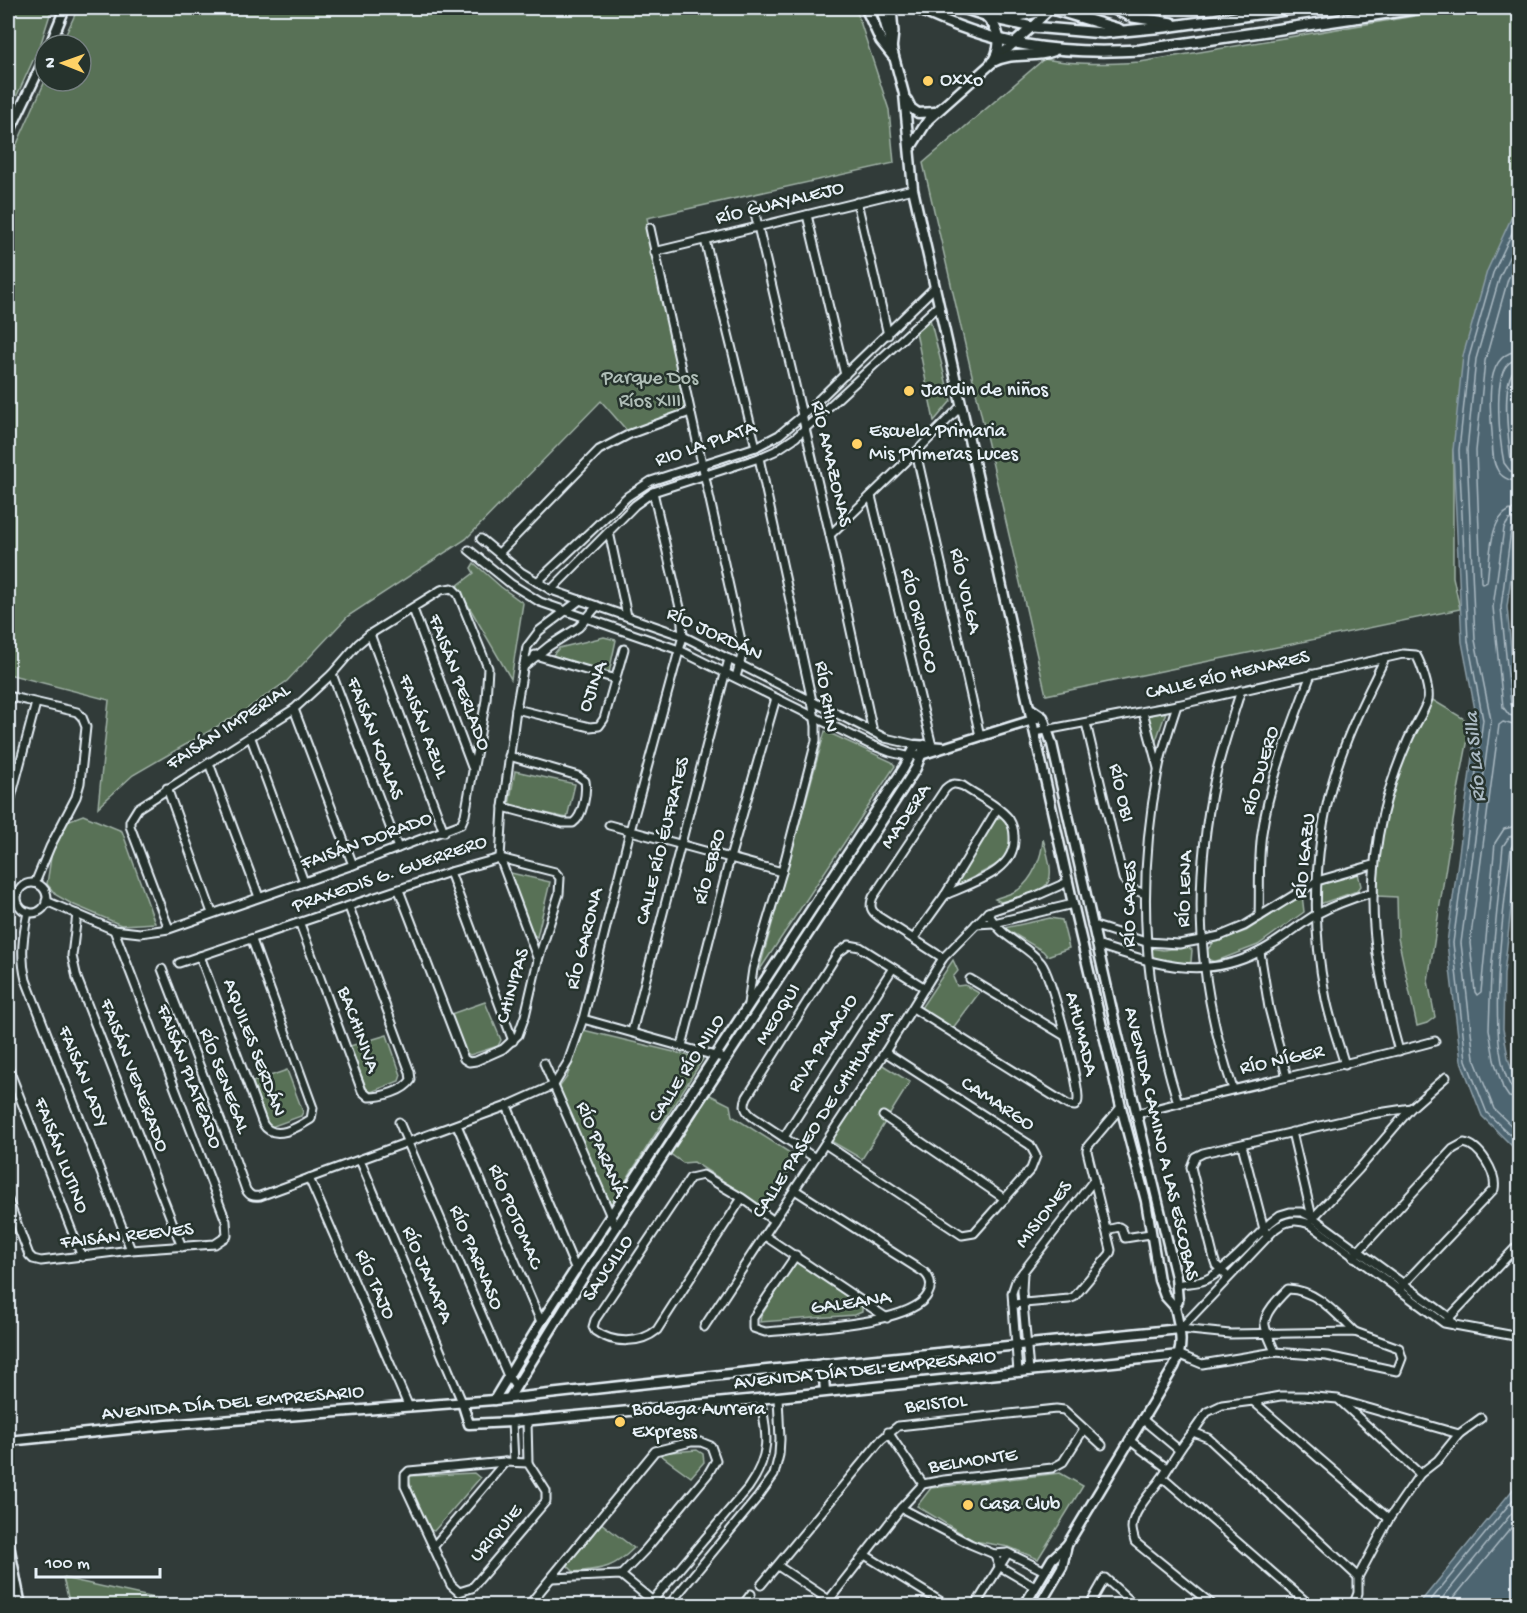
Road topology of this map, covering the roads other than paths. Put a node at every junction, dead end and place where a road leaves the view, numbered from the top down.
1 (65, 8) edge
2 (866, 8) edge
3 (881, 8) edge
4 (891, 8) edge
5 (916, 8) edge
6 (963, 8) edge
7 (1050, 8) edge
8 (1112, 8) edge
9 (1300, 8) edge
10 (1421, 8) edge
11 (1368, 12) edge
12 (986, 16) junction
13 (1000, 20) junction
14 (1183, 24) junction
15 (1032, 27) junction
16 (1126, 32) junction
17 (55, 33) edge
18 (999, 40) junction
19 (1014, 44) junction
20 (1058, 49) junction
21 (892, 53) junction
22 (993, 61) junction
23 (33, 82) edge
24 (904, 93) junction
25 (935, 112) junction
26 (8, 135) edge
27 (909, 151) junction
28 (913, 189) junction
29 (857, 202) junction
30 (753, 205) dead end
31 (807, 215) junction
32 (759, 227) junction
33 (650, 228) dead end
34 (705, 240) junction
35 (654, 252) junction
36 (935, 287) junction
37 (939, 305) junction
38 (888, 335) junction
39 (845, 375) junction
40 (961, 405) junction
41 (690, 412) junction
42 (802, 416) junction
43 (805, 429) junction
44 (756, 447) junction
45 (916, 452) junction
46 (759, 458) junction
47 (702, 465) junction
48 (705, 475) junction
49 (653, 492) junction
50 (871, 496) junction
51 (609, 532) junction
52 (830, 535) junction
53 (481, 539) dead end
54 (469, 550) dead end
55 (499, 553) junction
56 (537, 582) junction
57 (449, 588) joint
58 (551, 590) junction
59 (580, 600) junction
60 (597, 606) junction
61 (413, 609) junction
62 (565, 612) junction
63 (627, 616) junction
64 (587, 619) junction
65 (370, 634) junction
66 (683, 636) junction
67 (624, 649) dead end
68 (679, 650) junction
69 (526, 654) junction
70 (537, 656) junction
71 (729, 658) junction
72 (1385, 658) junction
73 (740, 663) junction
74 (523, 667) junction
75 (725, 672) junction
76 (332, 674) junction
77 (1311, 674) junction
78 (736, 677) junction
79 (616, 679) junction
80 (1241, 690) junction
81 (8, 696) edge
82 (776, 698) junction
83 (812, 701) junction
84 (36, 703) junction
85 (1177, 705) junction
86 (1030, 708) junction
87 (294, 709) junction
88 (516, 709) junction
89 (1143, 712) junction
90 (1043, 717) junction
91 (815, 718) junction
92 (1032, 720) junction
93 (1086, 723) junction
94 (1048, 729) junction
95 (873, 732) junction
96 (1035, 732) junction
97 (980, 736) junction
98 (251, 738) junction
99 (927, 747) junction
100 (509, 756) junction
101 (922, 756) junction
102 (911, 757) junction
103 (209, 763) junction
104 (473, 769) junction
105 (1158, 769) junction
106 (167, 788) junction
107 (503, 807) junction
108 (8, 809) edge
109 (997, 809) junction
110 (609, 825) dead end
111 (630, 831) junction
112 (444, 832) junction
113 (680, 845) junction
114 (398, 848) junction
115 (500, 858) junction
116 (730, 858) junction
117 (353, 865) junction
118 (1373, 865) junction
119 (782, 872) junction
120 (450, 873) junction
121 (1317, 881) junction
122 (304, 882) junction
123 (1068, 882) junction
124 (35, 883) junction
125 (399, 890) junction
126 (1373, 892) junction
127 (8, 893) edge
128 (17, 894) junction
129 (1145, 894) junction
130 (945, 895) junction
131 (260, 897) junction
132 (46, 901) junction
133 (1073, 904) junction
134 (349, 907) junction
135 (28, 912) junction
136 (988, 912) junction
137 (212, 913) junction
138 (77, 914) junction
139 (1317, 914) junction
140 (1259, 917) junction
141 (993, 923) junction
142 (300, 924) junction
143 (976, 924) junction
144 (1092, 925) junction
145 (169, 929) junction
146 (114, 930) junction
147 (914, 938) junction
148 (252, 940) junction
149 (1201, 940) junction
150 (1146, 942) junction
151 (1097, 945) junction
152 (1260, 952) junction
153 (200, 956) junction
154 (943, 958) junction
155 (538, 960) junction
156 (1147, 962) junction
157 (179, 963) dead end
158 (1203, 967) junction
159 (893, 968) junction
160 (162, 969) dead end
161 (970, 980) dead end
162 (925, 988) junction
163 (748, 1008) junction
164 (913, 1008) junction
165 (583, 1019) junction
166 (1116, 1028) junction
167 (632, 1032) junction
168 (1103, 1032) junction
169 (1065, 1036) junction
170 (513, 1041) junction
171 (1435, 1041) dead end
172 (682, 1046) junction
173 (1399, 1051) junction
174 (885, 1052) junction
175 (716, 1056) junction
176 (726, 1059) junction
177 (544, 1063) dead end
178 (1345, 1065) junction
179 (8, 1067) edge
180 (1287, 1077) junction
181 (1446, 1077) dead end
182 (554, 1085) junction
183 (1233, 1089) junction
184 (1178, 1103) junction
185 (507, 1106) junction
186 (1121, 1107) junction
187 (1411, 1108) junction
188 (1136, 1114) junction
189 (883, 1116) dead end
190 (399, 1122) dead end
191 (457, 1125) junction
192 (1292, 1132) junction
193 (784, 1137) junction
194 (408, 1143) junction
195 (825, 1144) junction
196 (1242, 1145) junction
197 (814, 1158) junction
198 (360, 1160) junction
199 (309, 1178) junction
200 (1094, 1180) junction
201 (795, 1190) junction
202 (741, 1198) junction
203 (1005, 1199) junction
204 (8, 1200) edge
205 (611, 1216) junction
206 (1311, 1220) junction
207 (774, 1221) junction
208 (616, 1228) junction
209 (1263, 1229) junction
210 (1106, 1230) junction
211 (1150, 1234) junction
212 (227, 1236) joint
213 (765, 1236) junction
214 (1267, 1238) junction
215 (1520, 1243) edge
216 (182, 1247) junction
217 (132, 1250) junction
218 (1359, 1250) junction
219 (796, 1255) junction
220 (82, 1257) junction
221 (1353, 1257) junction
222 (576, 1270) junction
223 (1221, 1270) junction
224 (1023, 1271) junction
225 (1228, 1277) junction
226 (1178, 1285) junction
227 (1401, 1287) junction
228 (1013, 1304) junction
229 (1024, 1304) junction
230 (1175, 1307) junction
231 (887, 1318) junction
232 (1447, 1320) junction
233 (541, 1322) junction
234 (704, 1327) dead end
235 (1520, 1327) edge
236 (1180, 1329) junction
237 (1268, 1332) junction
238 (1355, 1332) junction
239 (1516, 1336) edge
240 (1027, 1345) junction
241 (1015, 1346) junction
242 (1275, 1352) junction
243 (1180, 1355) junction
244 (823, 1364) junction
245 (1029, 1371) junction
246 (1018, 1372) junction
247 (508, 1376) junction
248 (515, 1386) junction
249 (825, 1390) junction
250 (778, 1397) junction
251 (509, 1398) junction
252 (760, 1398) junction
253 (1338, 1399) junction
254 (494, 1400) junction
255 (1253, 1401) junction
256 (462, 1402) junction
257 (408, 1405) junction
258 (1481, 1418) dead end
259 (1142, 1419) junction
260 (527, 1420) junction
261 (512, 1422) junction
262 (1084, 1429) junction
263 (888, 1432) junction
264 (1192, 1432) junction
265 (1459, 1434) junction
266 (1129, 1440) junction
267 (8, 1441) edge
268 (1102, 1445) dead end
269 (1178, 1449) junction
270 (504, 1462) junction
271 (514, 1462) junction
272 (528, 1463) junction
273 (1167, 1468) junction
274 (1420, 1474) junction
275 (1161, 1479) junction
276 (923, 1484) junction
277 (748, 1488) junction
278 (758, 1497) junction
279 (902, 1508) junction
280 (1389, 1519) junction
281 (8, 1540) edge
282 (1067, 1545) junction
283 (434, 1546) junction
284 (1008, 1553) junction
285 (994, 1554) junction
286 (865, 1555) junction
287 (778, 1566) junction
288 (999, 1566) junction
289 (1045, 1571) junction
290 (621, 1575) junction
291 (1358, 1577) junction
292 (552, 1578) junction
293 (761, 1585) dead end
294 (1035, 1587) junction
295 (751, 1594) dead end
296 (829, 1600) junction
297 (653, 1603) edge
298 (21, 1605) edge
299 (528, 1605) edge
300 (659, 1605) edge
301 (668, 1605) edge
302 (742, 1605) edge
303 (838, 1605) edge
304 (948, 1605) edge
305 (975, 1605) edge
306 (1024, 1605) edge
307 (1039, 1605) edge
308 (1089, 1605) edge
309 (1136, 1605) edge
310 (1214, 1605) edge
311 (1311, 1605) edge
312 (1353, 1605) edge

1 - 17 street
2 - 21 main road
3 - 21 street, AVENIDA CAMINO A LAS ESCOBAS
4 - 21 main road
5 - 18 main road
6 - 12 main road
7 - 13 main road
7 - 15 street
7 - 16 main road
8 - 14 main road
9 - 14 main road
10 - 11 main road
11 - 20 main road
12 - 13 main road
12 - 18 main road
13 - 15 main road
14 - 16 main road
15 - 16 main road
15 - 19 street
18 - 19 main road
18 - 22 main road
19 - 20 main road
19 - 22 street
20 - 22 main road
21 - 24 street, AVENIDA CAMINO A LAS ESCOBAS
22 - 25 street
23 - 26 street
24 - 25 street
24 - 27 street, AVENIDA CAMINO A LAS ESCOBAS
25 - 27 street
27 - 28 street, AVENIDA CAMINO A LAS ESCOBAS
28 - 29 street, RÍO GUAYALEJO
28 - 36 street, AVENIDA CAMINO A LAS ESCOBAS
29 - 31 street, RÍO GUAYALEJO
29 - 38 street
30 - 32 street, RÍO AMAZONAS
31 - 32 street, RÍO GUAYALEJO
31 - 39 street
32 - 34 street, RÍO GUAYALEJO
32 - 42 street, RÍO AMAZONAS
33 - 35 street
34 - 35 street, RÍO GUAYALEJO
34 - 44 street
35 - 41 street
36 - 37 street, AVENIDA CAMINO A LAS ESCOBAS
36 - 38 street, RIO LA PLATA
37 - 40 street, AVENIDA CAMINO A LAS ESCOBAS
37 - 43 street, RIO LA PLATA
38 - 39 street, RIO LA PLATA
39 - 42 street, RIO LA PLATA
40 - 45 street
40 - 86 street, AVENIDA CAMINO A LAS ESCOBAS
41 - 47 street
41 - 55 street
42 - 43 street, RÍO AMAZONAS
42 - 44 street, RIO LA PLATA
43 - 46 street, RIO LA PLATA
43 - 52 street, RÍO AMAZONAS
44 - 47 street, RIO LA PLATA
45 - 50 street
45 - 97 street, RÍO VOLGA
46 - 48 street, RIO LA PLATA
46 - 83 street, RÍO RHIN
47 - 48 street
47 - 56 street, RIO LA PLATA
48 - 49 street, RIO LA PLATA
48 - 73 street
49 - 51 street, RIO LA PLATA
49 - 66 street, RÍO GARONA
50 - 52 street
50 - 99 street, RÍO ORINOCO
51 - 58 street, RIO LA PLATA
51 - 63 street
52 - 95 street, RÍO AMAZONAS
53 - 55 street, RÍO JORDÁN
54 - 62 street
55 - 56 street, RÍO JORDÁN
56 - 58 street, RÍO JORDÁN
57 - 61 street, FAISÁN IMPERIAL
57 - 104 street, FAISÁN DORADO
58 - 59 street, RÍO JORDÁN
59 - 60 street, RÍO JORDÁN
59 - 62 street, PRAXEDIS G. GUERRERO
60 - 63 street, RÍO JORDÁN
60 - 64 street
61 - 65 street, FAISÁN IMPERIAL
61 - 104 street, FAISÁN PERLADO
62 - 64 street
62 - 69 street, PRAXEDIS G. GUERRERO
63 - 66 street, RÍO JORDÁN
64 - 68 street
64 - 70 street
65 - 76 street, FAISÁN IMPERIAL
65 - 112 street, FAISÁN AZUL
66 - 68 street, RÍO GARONA
66 - 71 street, RÍO JORDÁN
67 - 79 street, OJINA
68 - 75 street
68 - 111 street, RÍO GARONA
69 - 70 street
69 - 74 street, PRAXEDIS G. GUERRERO
70 - 74 street
70 - 79 street
71 - 73 street, RÍO JORDÁN
71 - 75 street, CALLE RÍO ÉUFRATES
72 - 77 street, CALLE RÍO HENARES
72 - 118 street, CALLE RÍO HENARES
72 - 121 street, RÍO IGAZU
73 - 78 street
73 - 83 street, RÍO JORDÁN
74 - 88 street, PRAXEDIS G. GUERRERO
75 - 78 street
75 - 113 street, CALLE RÍO ÉUFRATES
76 - 87 street, FAISÁN IMPERIAL
76 - 114 street, FAISÁN KOALAS
77 - 80 street, CALLE RÍO HENARES
77 - 140 street, RÍO DUERO
78 - 82 street
79 - 88 street, OJINA
80 - 85 street, CALLE RÍO HENARES
80 - 149 street, RÍO LENA
81 - 84 street
82 - 91 street
82 - 116 street, RÍO EBRO
83 - 91 street, RÍO RHIN
83 - 95 street, RÍO JORDÁN
84 - 108 street
84 - 124 street
85 - 89 street, CALLE RÍO HENARES
85 - 105 street, RÍO CARES
86 - 90 street
86 - 92 street, AVENIDA CAMINO A LAS ESCOBAS
87 - 98 street, FAISÁN IMPERIAL
87 - 117 street
88 - 100 street, PRAXEDIS G. GUERRERO
89 - 93 street, CALLE RÍO HENARES
89 - 105 street
90 - 92 street
90 - 94 street, AVENIDA CAMINO A LAS ESCOBAS
91 - 102 street
91 - 119 street, RÍO RHIN
92 - 96 street, AVENIDA CAMINO A LAS ESCOBAS
92 - 97 street
93 - 94 street, CALLE RÍO HENARES
93 - 129 street, RÍO OBI
94 - 96 street, CALLE RÍO HENARES
94 - 144 street, AVENIDA CAMINO A LAS ESCOBAS
95 - 99 street, RÍO JORDÁN
96 - 123 street, AVENIDA CAMINO A LAS ESCOBAS
97 - 99 street
98 - 103 street, FAISÁN IMPERIAL
98 - 122 street
99 - 101 street, CALLE RÍO NILO
99 - 102 street, CALLE RÍO NILO
100 - 107 street, PRAXEDIS G. GUERRERO
100 - 107 street
101 - 102 street
101 - 176 street, CALLE RÍO NILO
102 - 163 street, CALLE RÍO NILO
103 - 106 street, FAISÁN IMPERIAL
103 - 131 street
104 - 112 street, FAISÁN DORADO
105 - 129 street, RÍO CARES
106 - 137 street
106 - 145 street, FAISÁN IMPERIAL
107 - 115 street, PRAXEDIS G. GUERRERO
109 - 130 street
109 - 130 street
109 - 147 street, MADERA
110 - 111 street
111 - 113 street
111 - 165 street, RÍO GARONA
112 - 114 street, FAISÁN DORADO
113 - 116 street
113 - 167 street, CALLE RÍO ÉUFRATES
114 - 117 street, FAISÁN DORADO
115 - 120 street, PRAXEDIS G. GUERRERO
115 - 155 street
115 - 155 street, CHINIPAS
116 - 119 street
116 - 172 street, RÍO EBRO
117 - 122 street, FAISÁN DORADO
118 - 121 street
118 - 126 street
119 - 163 street, RÍO RHIN
120 - 125 street, PRAXEDIS G. GUERRERO
120 - 170 street
121 - 139 street, RÍO IGAZU
121 - 140 street
122 - 131 street, FAISÁN DORADO
123 - 133 street, AVENIDA CAMINO A LAS ESCOBAS
123 - 136 street, CALLE PASEO DE CHIHUAHUA
124 - 128 street
124 - 132 street
125 - 134 street, PRAXEDIS G. GUERRERO
125 - 170 street, CHINIPAS
126 - 139 street
126 - 173 street
127 - 128 street
128 - 135 street
129 - 150 street, RÍO CARES
130 - 147 street
131 - 137 street, FAISÁN DORADO
132 - 135 street
132 - 138 street, FAISÁN DORADO
133 - 141 street
133 - 168 street, AVENIDA CAMINO A LAS ESCOBAS
134 - 142 street, PRAXEDIS G. GUERRERO
134 - 142 street, BACHINIVA
135 - 217 street, FAISÁN LADY
136 - 141 street, AHUMADA
136 - 143 street, CALLE PASEO DE CHIHUAHUA
137 - 145 street, FAISÁN DORADO
138 - 146 street, FAISÁN DORADO
138 - 216 street, FAISÁN VENERADO
139 - 152 street
139 - 178 street, RÍO IGAZU
140 - 149 street
141 - 143 street
141 - 169 street, AHUMADA
142 - 148 street, PRAXEDIS G. GUERRERO
143 - 154 street, CALLE PASEO DE CHIHUAHUA
144 - 150 street
144 - 151 street, AVENIDA CAMINO A LAS ESCOBAS
145 - 146 street, FAISÁN DORADO
146 - 212 street, FAISÁN PLATEADO
147 - 154 street, MADERA
148 - 153 street, PRAXEDIS G. GUERRERO
148 - 153 street, AQUILES SERDÁN
149 - 150 street
149 - 158 street, RÍO LENA
150 - 156 street, RÍO CARES
151 - 156 street
151 - 166 street, AVENIDA CAMINO A LAS ESCOBAS
152 - 158 street
152 - 180 street
153 - 157 street, PRAXEDIS G. GUERRERO
154 - 162 street, CALLE PASEO DE CHIHUAHUA
155 - 170 street, CHINIPAS
156 - 158 street
156 - 184 street, RÍO CARES
158 - 183 street, RÍO LENA
159 - 162 street, MEOQUI
159 - 193 street, RIVA PALACIO
159 - 193 street, MEOQUI
160 - 199 street, RÍO SENEGAL
161 - 169 street
162 - 164 street, CALLE PASEO DE CHIHUAHUA
163 - 175 street, CALLE RÍO NILO
164 - 169 street, AHUMADA
164 - 174 street, CALLE PASEO DE CHIHUAHUA
165 - 167 street
165 - 182 street, RÍO GARONA
166 - 168 street
166 - 188 street, AVENIDA CAMINO A LAS ESCOBAS
167 - 172 street
168 - 186 street, AVENIDA CAMINO A LAS ESCOBAS
171 - 173 street, RÍO NÍGER
172 - 175 street
173 - 178 street, RÍO NÍGER
174 - 195 street, CALLE PASEO DE CHIHUAHUA
174 - 203 street, CAMARGO
175 - 176 street
175 - 205 street, CALLE RÍO NILO
176 - 208 street, CALLE RÍO NILO
177 - 182 street, RÍO PARANÁ
178 - 180 street, RÍO NÍGER
179 - 220 street, FAISÁN LUTINO
180 - 183 street, RÍO NÍGER
181 - 187 street
182 - 185 street
182 - 205 street, RÍO PARANÁ
183 - 184 street, RÍO NÍGER
184 - 188 street, RÍO NÍGER
185 - 191 street
185 - 222 street
186 - 200 street
186 - 211 street, AVENIDA CAMINO A LAS ESCOBAS
187 - 192 street
187 - 206 street
188 - 226 street, AVENIDA CAMINO A LAS ESCOBAS
189 - 203 street
190 - 194 street, RÍO PARNASO
191 - 194 street
191 - 233 street, RÍO POTOMAC
192 - 196 street
192 - 206 street
193 - 197 street, MEOQUI
194 - 198 street
194 - 247 street, RÍO PARNASO
195 - 197 street, CALLE PASEO DE CHIHUAHUA
195 - 203 street, CAMARGO
196 - 209 street
196 - 223 street
197 - 201 street, CALLE PASEO DE CHIHUAHUA
198 - 199 street
198 - 256 street, RÍO JAMAPA
199 - 257 street, RÍO TAJO
200 - 210 street
200 - 224 street, MISIONES
201 - 207 street, CALLE PASEO DE CHIHUAHUA
201 - 231 street, GALEANA
202 - 202 street, SAUCILLO
202 - 207 street, SAUCILLO
204 - 220 street, FAISÁN REEVES
205 - 208 street, RÍO PARANÁ
205 - 222 street, CALLE RÍO NILO
206 - 209 street
206 - 214 street
206 - 218 street
206 - 221 street
207 - 213 street, CALLE PASEO DE CHIHUAHUA
208 - 248 street, CALLE RÍO NILO
209 - 214 street
209 - 223 street
210 - 211 street
210 - 229 street
211 - 230 street, AVENIDA CAMINO A LAS ESCOBAS
212 - 216 street, FAISÁN REEVES
213 - 219 street
213 - 234 street, CALLE PASEO DE CHIHUAHUA
214 - 225 street
215 - 232 street
216 - 217 street, FAISÁN REEVES
217 - 220 street, FAISÁN REEVES
218 - 221 street
218 - 227 street
218 - 227 street
219 - 231 street
219 - 231 street, GALEANA
221 - 227 street
222 - 233 street, CALLE RÍO NILO
223 - 225 street
223 - 226 street
224 - 228 street, MISIONES
224 - 229 street, MISIONES
225 - 236 street
226 - 230 street, AVENIDA CAMINO A LAS ESCOBAS
227 - 232 street
228 - 229 street
228 - 241 street, MISIONES
229 - 240 street, MISIONES
230 - 236 street
232 - 239 street
233 - 247 street, CALLE RÍO NILO
235 - 239 street
236 - 237 street
236 - 240 street, AVENIDA DÍA DEL EMPRESARIO
236 - 243 street
237 - 238 street
237 - 238 street
237 - 242 street
238 - 242 street
240 - 241 street, AVENIDA DÍA DEL EMPRESARIO
240 - 245 street, MISIONES
241 - 244 street, AVENIDA DÍA DEL EMPRESARIO
241 - 246 street, MISIONES
242 - 243 street
243 - 245 street, AVENIDA DÍA DEL EMPRESARIO
243 - 259 street
244 - 249 street
244 - 251 street, AVENIDA DÍA DEL EMPRESARIO
245 - 246 street, AVENIDA DÍA DEL EMPRESARIO
246 - 249 street, AVENIDA DÍA DEL EMPRESARIO
247 - 248 street, RÍO PARNASO
247 - 254 street, CALLE RÍO NILO
248 - 251 street, CALLE RÍO NILO
249 - 250 street, AVENIDA DÍA DEL EMPRESARIO
250 - 252 street, AVENIDA DÍA DEL EMPRESARIO
250 - 278 street
251 - 254 street, AVENIDA DÍA DEL EMPRESARIO
252 - 260 street, AVENIDA DÍA DEL EMPRESARIO
252 - 277 street
253 - 255 street
253 - 265 street
253 - 274 street
254 - 256 street, AVENIDA DÍA DEL EMPRESARIO
255 - 264 street
255 - 280 street
256 - 257 street, AVENIDA DÍA DEL EMPRESARIO
256 - 261 street, AVENIDA DÍA DEL EMPRESARIO
257 - 267 street, AVENIDA DÍA DEL EMPRESARIO
258 - 265 street
259 - 266 street
259 - 269 street
260 - 261 street, AVENIDA DÍA DEL EMPRESARIO
260 - 272 street
261 - 271 street
262 - 263 street, BRISTOL
262 - 268 street, BRISTOL
262 - 276 street, BELMONTE
263 - 276 street
263 - 287 street, BRISTOL
264 - 269 street
264 - 291 street
265 - 274 street
266 - 273 street
266 - 282 street
269 - 273 street
270 - 271 street, URIQUIE
270 - 283 street, URIQUIE
270 - 283 street, URIQUIE
271 - 272 street, URIQUIE
272 - 283 street, URIQUIE
273 - 275 street
274 - 280 street
275 - 310 street
275 - 311 street
276 - 279 street, BELMONTE
277 - 278 street
277 - 297 street
278 - 301 street
279 - 285 street
279 - 286 street, BELMONTE
280 - 291 street
281 - 298 street
282 - 289 street
282 - 307 street
284 - 285 street
284 - 288 street
284 - 289 street
285 - 288 street
286 - 296 street, BELMONTE
286 - 304 street
287 - 293 street, BRISTOL
287 - 296 street
288 - 294 street
288 - 305 street
289 - 294 street
290 - 292 street
290 - 292 street
290 - 297 street
291 - 312 street
292 - 299 street
294 - 306 street
295 - 302 street
296 - 303 street
297 - 300 street
308 - 309 street

